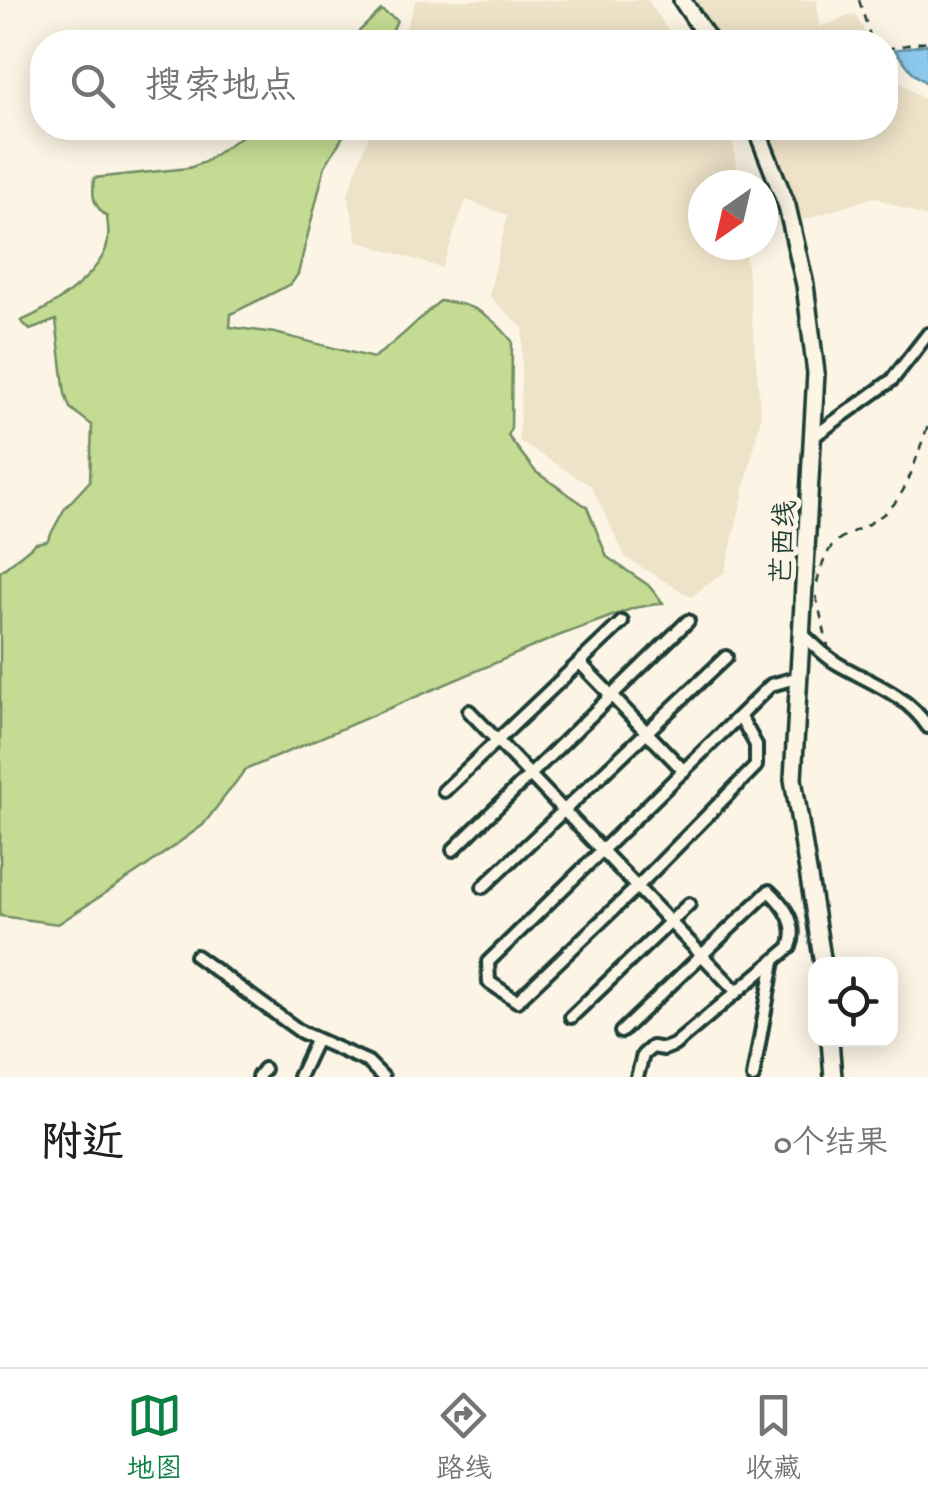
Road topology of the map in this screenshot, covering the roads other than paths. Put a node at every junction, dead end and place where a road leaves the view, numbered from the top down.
1 (682, 0) edge
2 (702, 30) edge
3 (761, 140) edge
4 (928, 334) edge
5 (813, 437) junction
6 (688, 621) dead end
7 (622, 622) dead end
8 (801, 633) junction
9 (726, 657) dead end
10 (580, 662) junction
11 (798, 677) junction
12 (611, 696) junction
13 (469, 711) dead end
14 (740, 716) junction
15 (928, 726) edge
16 (647, 732) junction
17 (497, 741) junction
18 (684, 771) junction
19 (530, 775) junction
20 (444, 791) dead end
21 (564, 810) junction
22 (453, 850) dead end
23 (602, 851) junction
24 (483, 887) dead end
25 (637, 888) junction
26 (689, 904) dead end
27 (670, 922) junction
28 (700, 954) junction
29 (196, 956) dead end
30 (822, 957) edge
31 (774, 960) junction
32 (737, 992) junction
33 (571, 1017) dead end
34 (621, 1032) dead end
35 (316, 1041) junction
36 (831, 1047) edge
37 (299, 1077) edge
38 (382, 1077) edge
39 (637, 1077) edge
40 (753, 1077) edge
41 (833, 1077) edge

1 - 2 main road
3 - 5 main road, 芒西线
4 - 5 street
5 - 8 main road, 芒西线
6 - 12 street
7 - 10 street
8 - 11 main road, 芒西线
8 - 15 street
9 - 16 street
10 - 12 street
10 - 17 street
11 - 14 street
11 - 30 main road, 芒西线
12 - 16 street
12 - 19 street
13 - 17 street
14 - 18 street
14 - 25 street
16 - 18 street
16 - 21 street
17 - 19 street
17 - 20 street
18 - 23 street
19 - 21 street
19 - 22 street
21 - 23 street
21 - 24 street
23 - 25 street
23 - 25 street
25 - 27 street
26 - 27 street
27 - 28 street
27 - 33 street
28 - 31 street
28 - 32 street
28 - 34 street
29 - 35 street
31 - 32 street
31 - 40 street
32 - 39 street
35 - 37 street
35 - 38 street
36 - 41 main road

